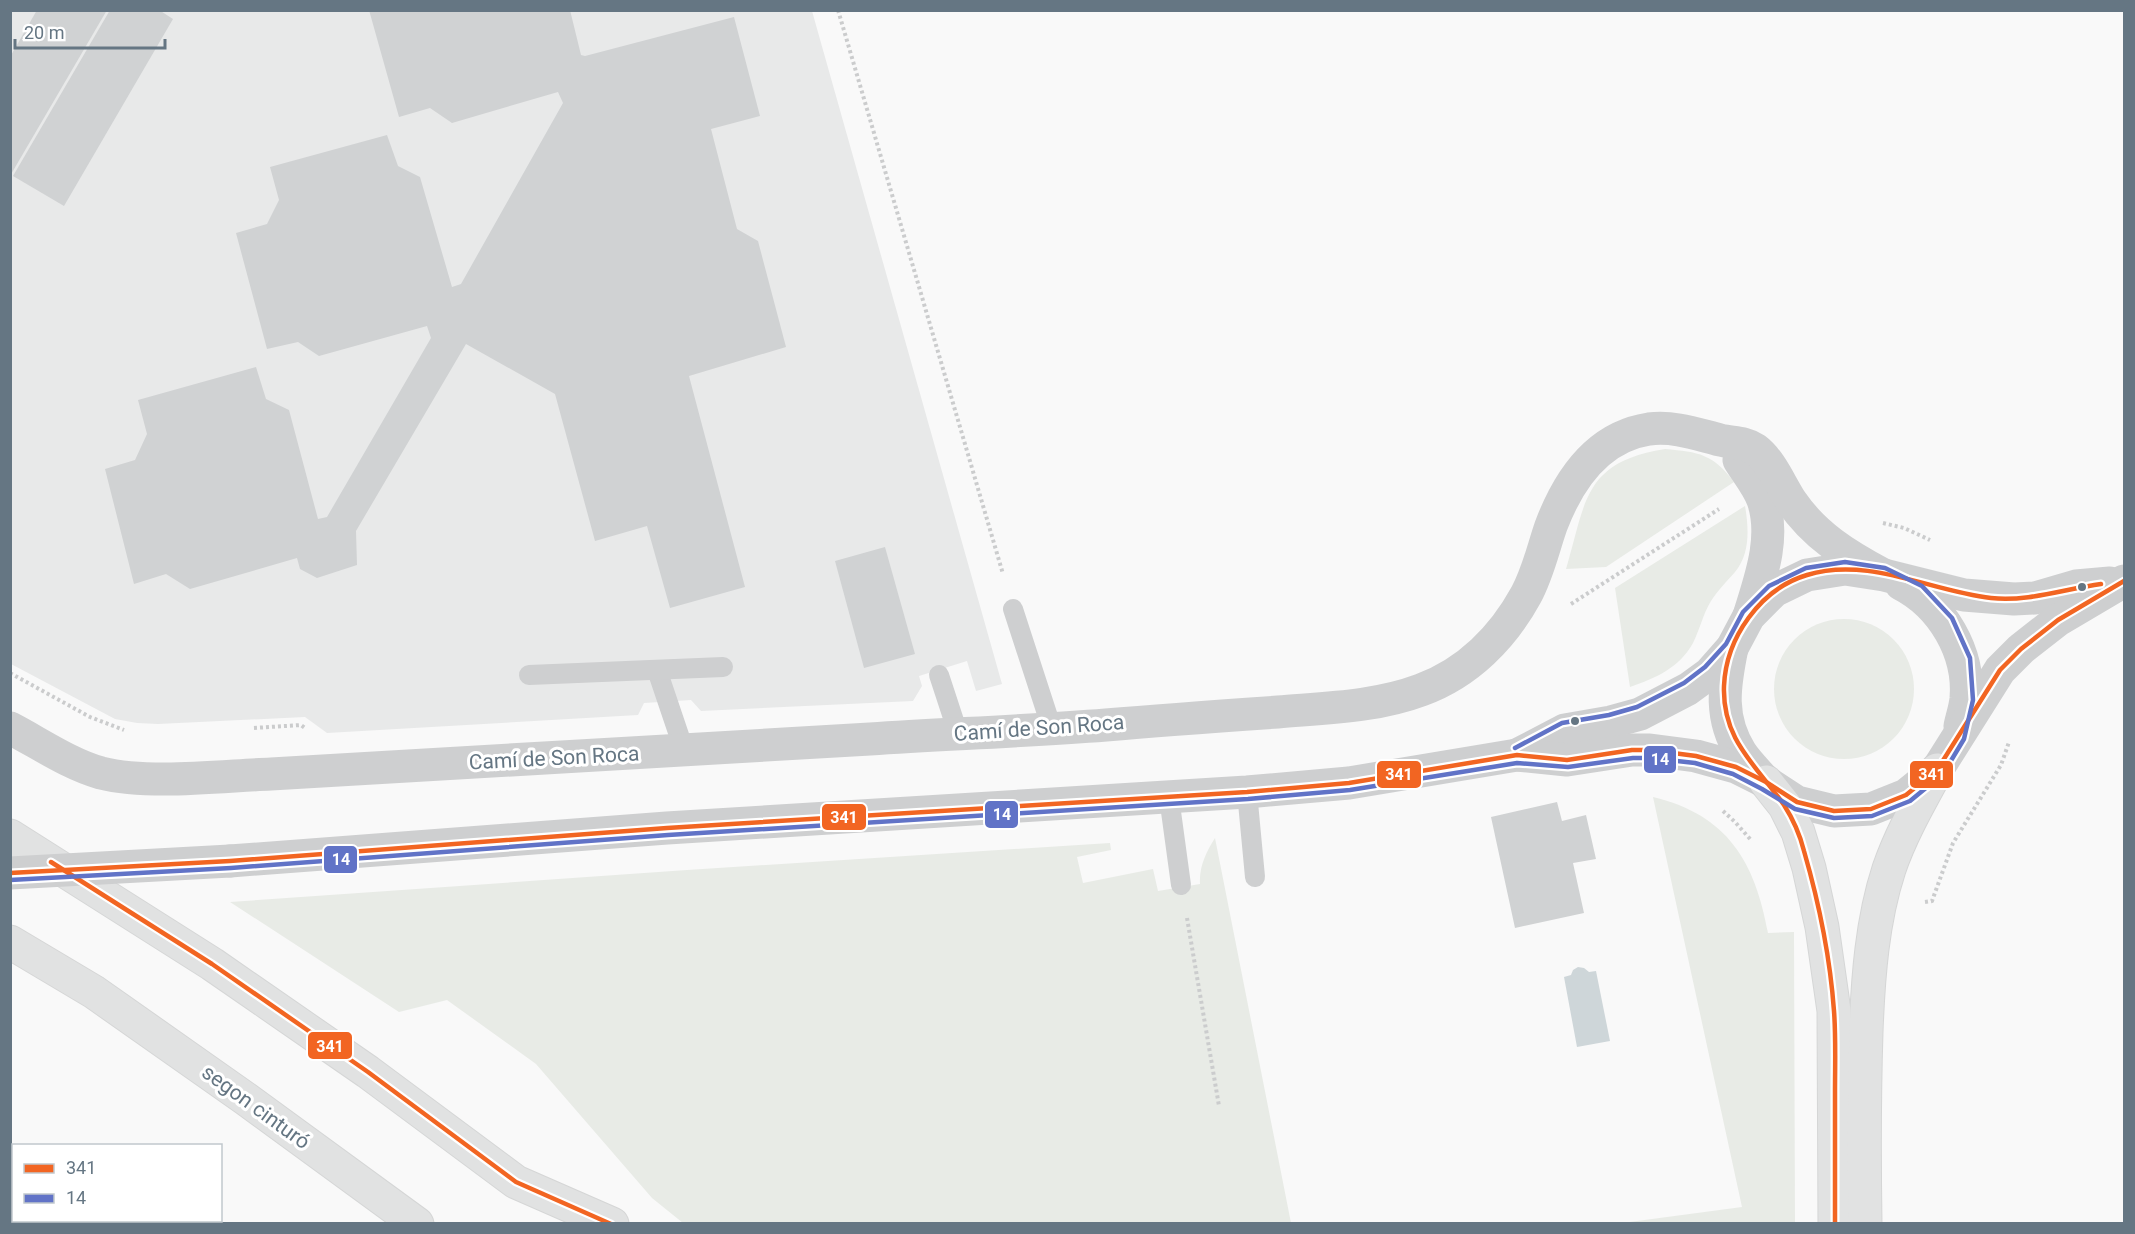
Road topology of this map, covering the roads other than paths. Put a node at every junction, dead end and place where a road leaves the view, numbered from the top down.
1 (1718, 440) junction
2 (1884, 575) junction
3 (2123, 582) edge
4 (1013, 609) road end
5 (1749, 616) junction
6 (1732, 648) junction
7 (723, 667) dead end
8 (657, 670) junction
9 (529, 675) dead end
10 (939, 675) dead end
11 (10, 728) edge
12 (1052, 729) junction
13 (958, 733) junction
14 (1957, 736) junction
15 (684, 750) junction
16 (1517, 756) junction
17 (1937, 770) junction
18 (1766, 782) junction
19 (1247, 792) junction
20 (1169, 797) junction
21 (10, 836) edge
22 (10, 873) edge
23 (1255, 877) dead end
24 (1181, 885) road end
25 (10, 942) edge
26 (10, 966) edge
27 (94, 993) junction
28 (516, 1182) junction
29 (417, 1224) edge
30 (569, 1224) edge
31 (612, 1224) edge
32 (1835, 1224) edge
33 (1865, 1224) edge

1 - 2 street, Camí de Son Roca
1 - 5 street
1 - 12 street, Camí de Son Roca
2 - 3 street
2 - 5 street
2 - 14 street
3 - 14 street
4 - 12 lane
5 - 6 street
6 - 16 street
6 - 18 street
7 - 8 lane
8 - 9 lane
8 - 15 lane
10 - 13 lane
11 - 15 street, Camí de Son Roca
12 - 13 street, Camí de Son Roca
13 - 15 street, Camí de Son Roca
14 - 17 street
16 - 18 street
16 - 19 street
17 - 18 street
17 - 33 highway
18 - 32 highway
19 - 20 street
19 - 23 lane
20 - 22 street, bridge
20 - 24 lane
21 - 28 highway
25 - 27 highway
26 - 27 highway
27 - 29 highway, segon cinturó
28 - 30 highway
28 - 31 highway

